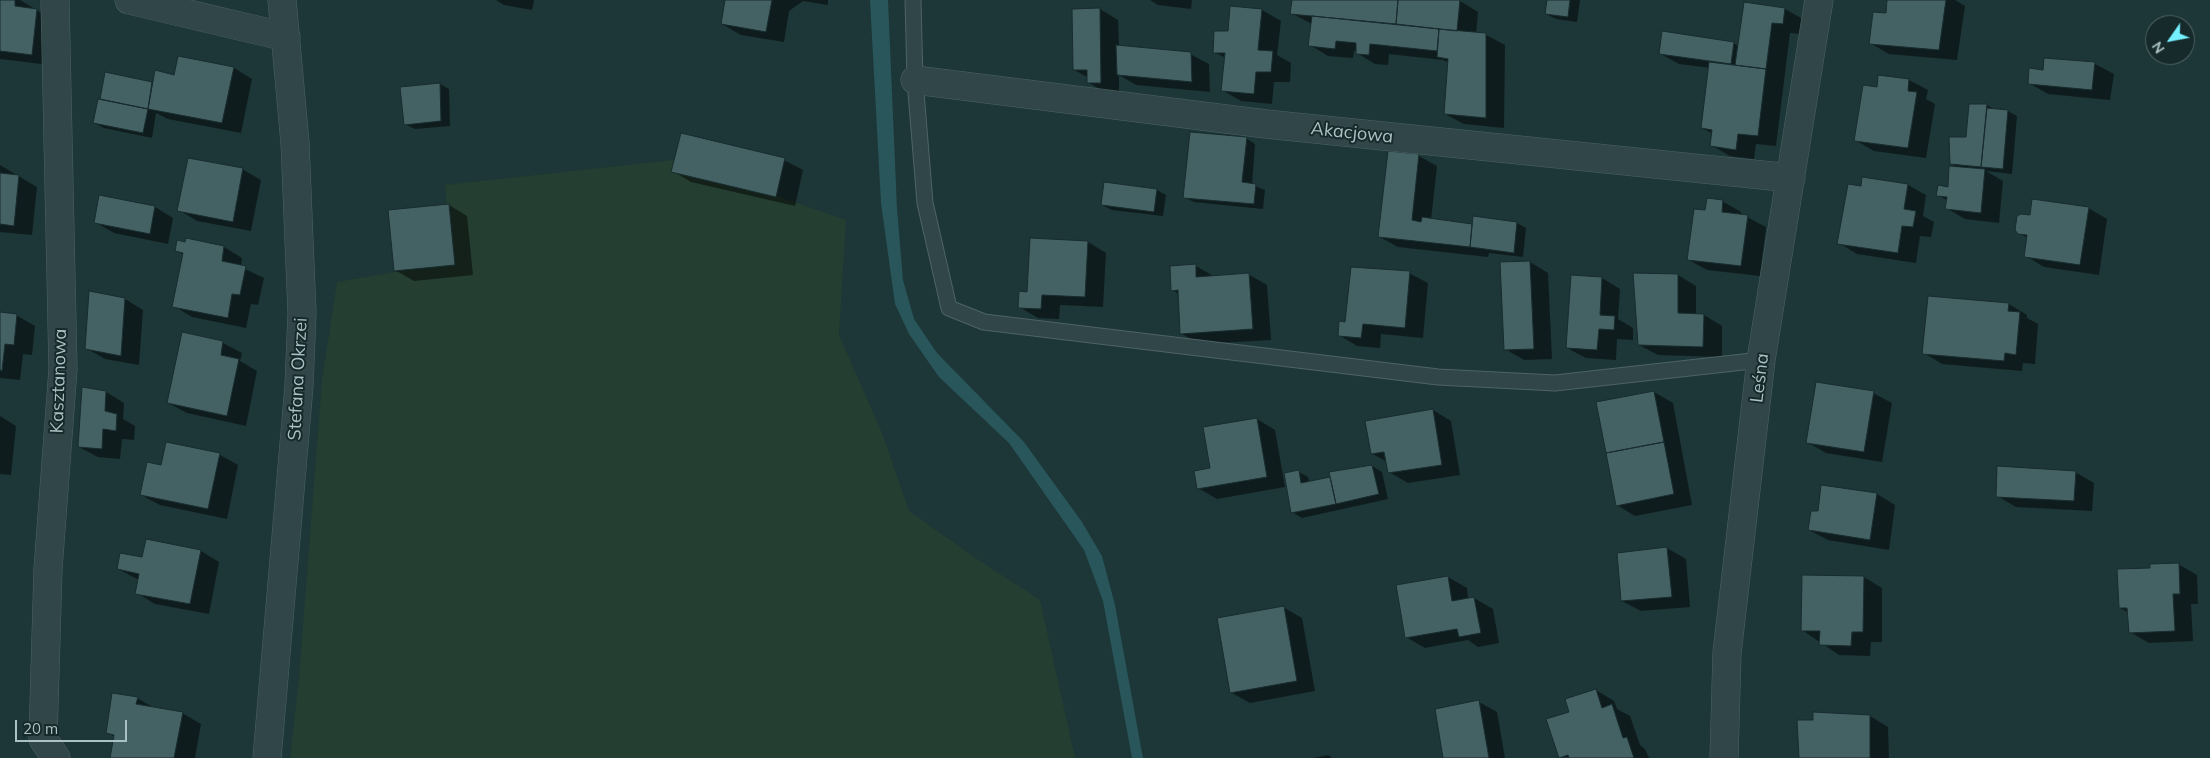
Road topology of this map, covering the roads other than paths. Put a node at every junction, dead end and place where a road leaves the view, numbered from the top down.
1 (55, 0) edge
2 (129, 0) edge
3 (282, 0) edge
4 (913, 0) edge
5 (1819, 0) edge
6 (286, 38) junction
7 (915, 80) junction
8 (1791, 178) junction
9 (1761, 360) junction
10 (56, 758) edge
11 (268, 758) edge
12 (1724, 758) edge

1 - 10 street, Kasztanowa
2 - 6 street
3 - 6 street, Stefana Okrzei
4 - 7 lane
5 - 8 street, Leśna
6 - 11 street, Stefana Okrzei
7 - 8 street, Akacjowa
7 - 9 lane
8 - 9 street, Leśna
9 - 12 street, Leśna

